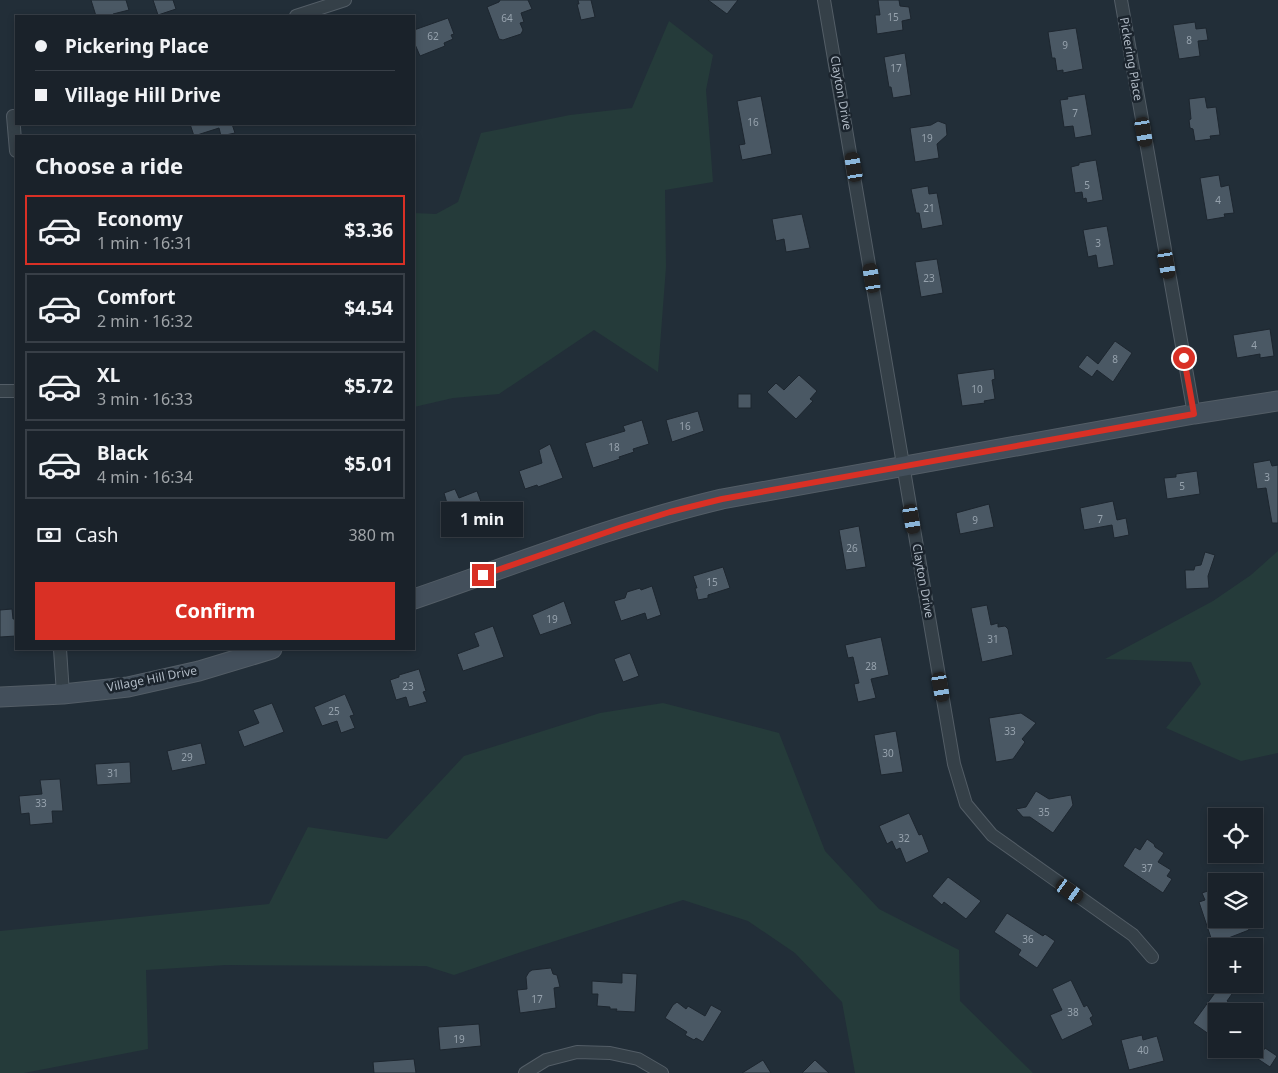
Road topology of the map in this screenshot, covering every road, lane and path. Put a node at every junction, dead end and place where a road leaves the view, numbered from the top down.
1 (345, 0) edge
2 (824, 0) edge
3 (1121, 0) edge
4 (299, 15) edge
5 (15, 116) edge
6 (0, 121) edge
7 (0, 391) edge
8 (15, 391) edge
9 (1278, 400) edge
10 (1194, 414) junction
11 (903, 466) junction
12 (415, 599) edge
13 (60, 650) edge
14 (269, 650) edge
15 (63, 694) junction
16 (0, 698) edge
17 (1152, 957) dead end
18 (525, 1073) edge
19 (662, 1073) edge

1 - 4 street
2 - 11 street, Clayton Drive
3 - 10 street, Pickering Place
5 - 6 street
7 - 8 street
9 - 10 street
10 - 11 street
11 - 12 street
11 - 17 street, Clayton Drive
13 - 15 street
14 - 15 street, Village Hill Drive
15 - 16 street, Village Hill Drive
18 - 19 street

